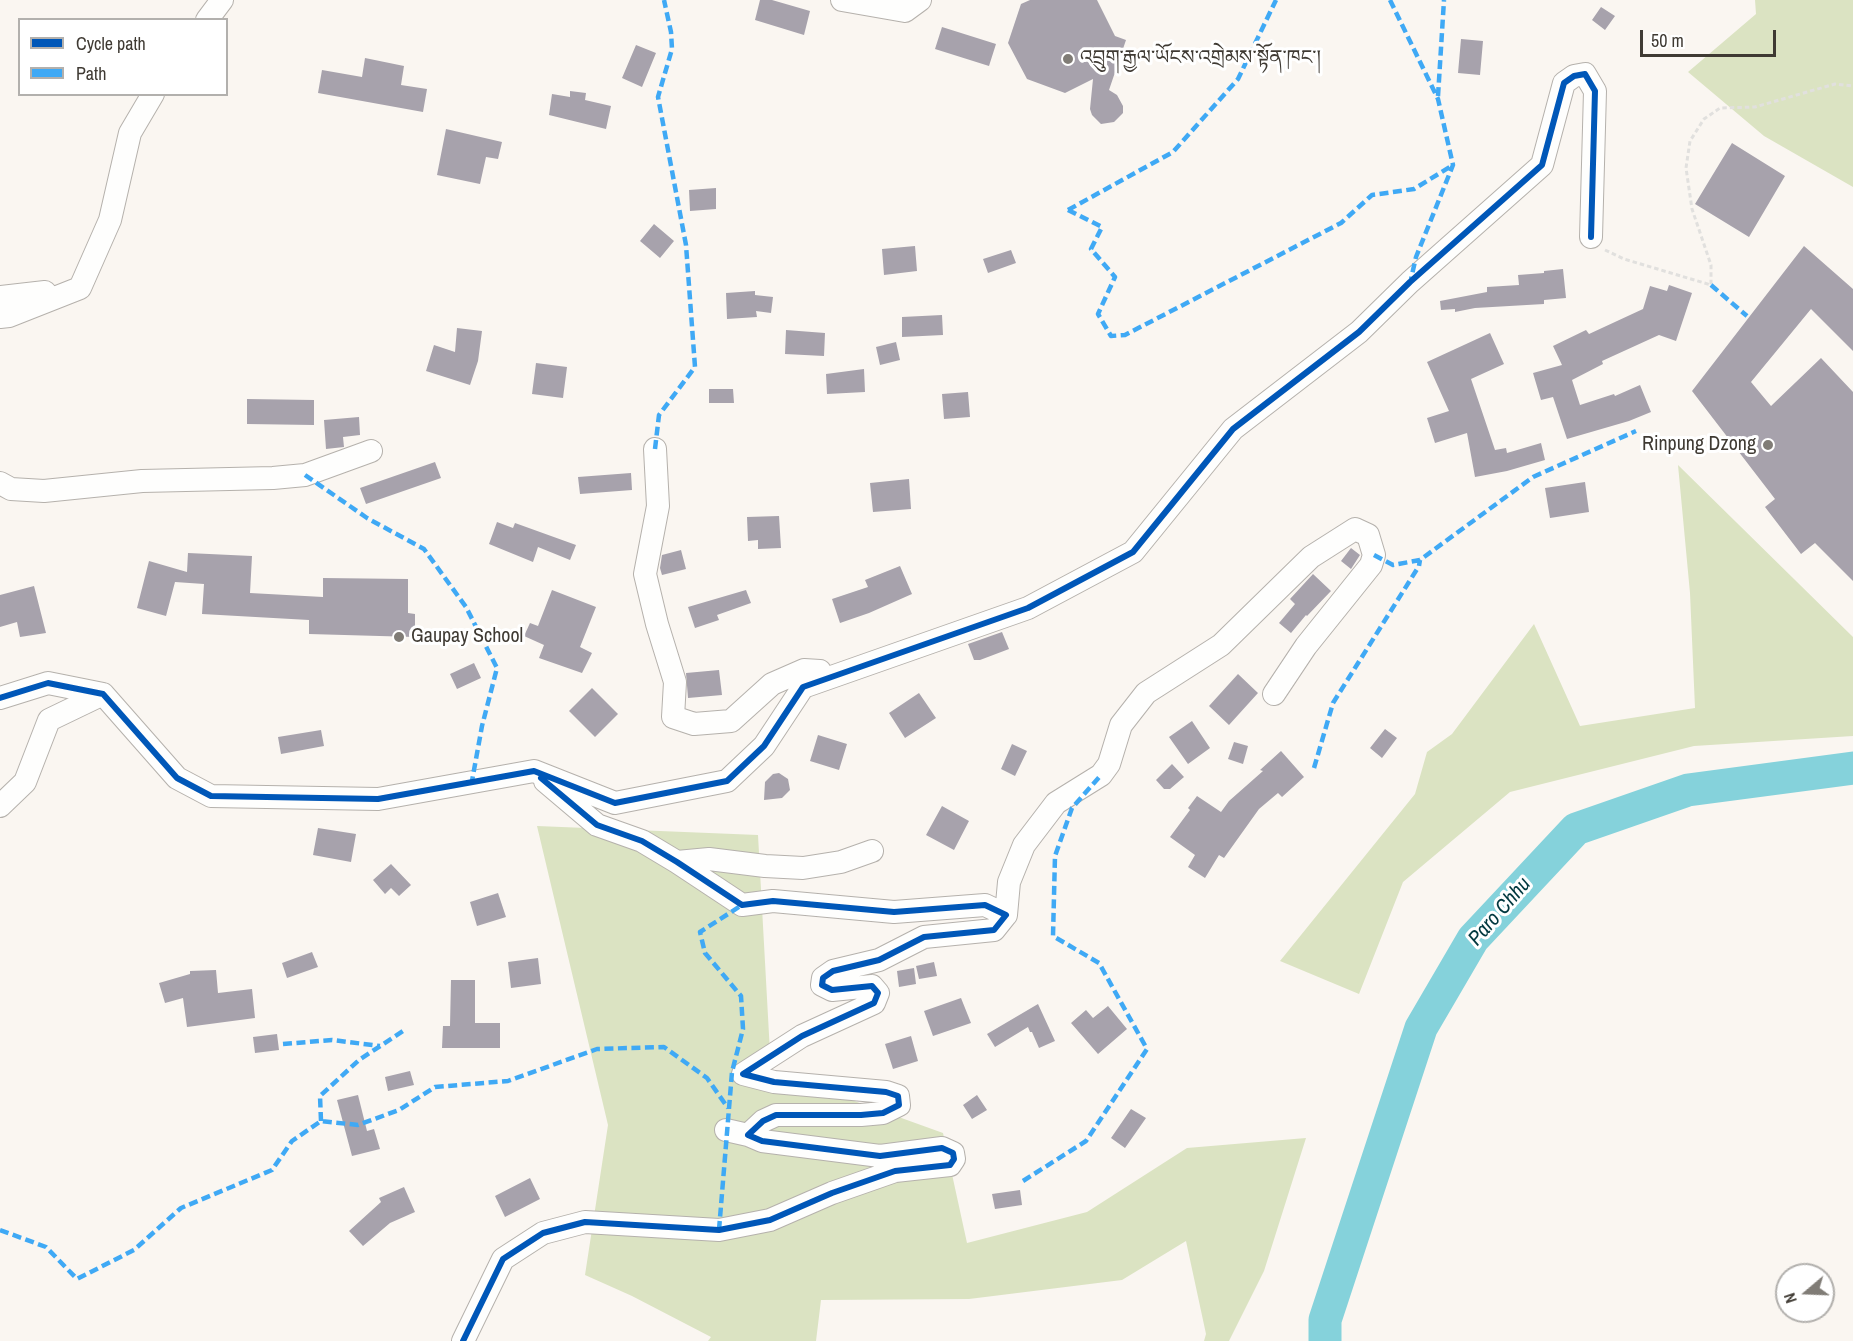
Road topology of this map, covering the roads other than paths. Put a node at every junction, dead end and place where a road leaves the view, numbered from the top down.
1 (222, 0) edge
2 (842, 0) edge
3 (920, 0) edge
4 (208, 18) edge
5 (152, 96) edge
6 (1592, 237) road end
7 (80, 288) junction
8 (0, 297) edge
9 (0, 317) edge
10 (655, 449) dead end
11 (371, 451) dead end
12 (0, 483) edge
13 (856, 669) junction
14 (104, 694) junction
15 (1274, 694) dead end
16 (0, 698) edge
17 (534, 771) junction
18 (0, 806) edge
19 (872, 850) dead end
20 (677, 862) junction
21 (1006, 915) junction
22 (463, 1341) edge

1 - 4 street
2 - 3 street
5 - 7 street
6 - 13 street
7 - 8 street
7 - 9 street
10 - 13 street
11 - 12 street
13 - 17 street
14 - 16 street
14 - 17 street
14 - 18 street
15 - 21 street
17 - 20 street
19 - 20 street
20 - 21 street
21 - 22 street

